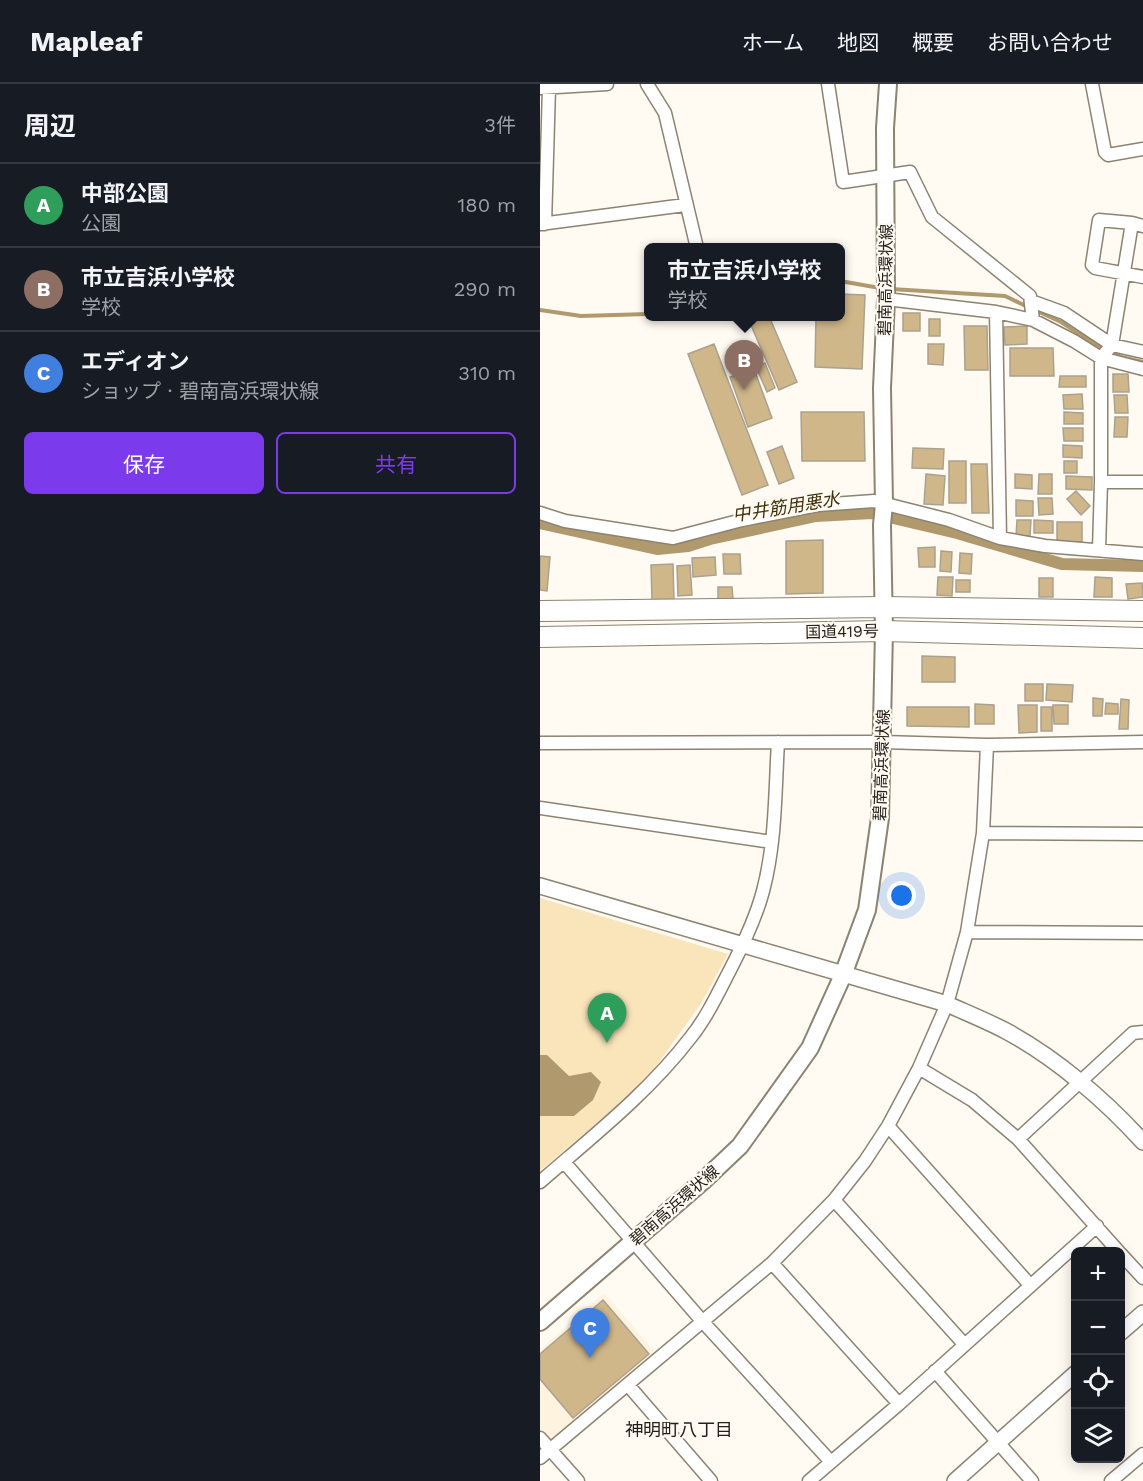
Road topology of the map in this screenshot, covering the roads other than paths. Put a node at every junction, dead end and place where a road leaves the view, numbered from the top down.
1 (607, 84) edge
2 (647, 84) edge
3 (828, 84) edge
4 (888, 84) edge
5 (1092, 84) edge
6 (544, 88) edge
7 (1143, 149) edge
8 (886, 176) junction
9 (685, 205) junction
10 (543, 224) edge
11 (1138, 225) edge
12 (696, 243) edge
13 (1124, 272) junction
14 (1143, 277) edge
15 (886, 292) junction
16 (1031, 301) junction
17 (996, 312) junction
18 (1032, 318) junction
19 (1111, 345) junction
20 (1143, 352) edge
21 (1102, 358) junction
22 (1143, 369) edge
23 (1101, 482) junction
24 (1143, 482) edge
25 (884, 504) junction
26 (540, 513) edge
27 (1000, 538) junction
28 (1099, 550) junction
29 (1143, 554) edge
30 (883, 607) junction
31 (540, 611) edge
32 (1143, 611) edge
33 (884, 631) junction
34 (540, 637) edge
35 (1143, 638) edge
36 (778, 742) junction
37 (882, 742) junction
38 (1143, 742) edge
39 (540, 743) edge
40 (987, 745) junction
41 (540, 808) edge
42 (983, 833) junction
43 (1143, 834) edge
44 (772, 842) junction
45 (540, 886) edge
46 (967, 932) junction
47 (1143, 933) edge
48 (743, 945) junction
49 (843, 975) junction
50 (947, 1004) junction
51 (1143, 1032) edge
52 (919, 1068) junction
53 (1079, 1082) junction
54 (888, 1126) junction
55 (1018, 1139) junction
56 (1143, 1142) edge
57 (564, 1161) junction
58 (540, 1182) edge
59 (834, 1200) junction
60 (1097, 1226) junction
61 (633, 1240) junction
62 (1116, 1247) edge
63 (1125, 1258) edge
64 (772, 1263) junction
65 (1143, 1278) edge
66 (1030, 1285) junction
67 (1143, 1312) edge
68 (540, 1322) edge
69 (703, 1322) junction
70 (1125, 1328) edge
71 (964, 1344) junction
72 (935, 1371) junction
73 (1071, 1377) edge
74 (628, 1384) junction
75 (899, 1404) junction
76 (540, 1438) edge
77 (999, 1442) junction
78 (545, 1454) edge
79 (1143, 1454) edge
80 (831, 1462) junction
81 (578, 1481) edge
82 (711, 1481) edge
83 (809, 1481) edge
84 (955, 1481) edge
85 (1032, 1481) edge
86 (1111, 1481) edge

1 - 6 street
2 - 9 street
3 - 8 street
4 - 8 main road, 碧南高浜環状線
5 - 7 street
6 - 10 street
8 - 15 main road, 碧南高浜環状線
8 - 16 street
9 - 10 street
9 - 12 street
11 - 13 street
11 - 13 street
13 - 14 street
13 - 19 street
15 - 17 street
15 - 25 main road, 碧南高浜環状線
16 - 18 street
16 - 19 street
17 - 18 street
17 - 27 street
18 - 21 street
19 - 20 street
19 - 21 street
21 - 22 street
21 - 23 street
23 - 24 street
23 - 28 street
25 - 26 street
25 - 27 street
25 - 30 main road, 碧南高浜環状線
27 - 28 street
28 - 29 street
30 - 31 highway, 国道419号
30 - 32 highway, 国道419号
30 - 33 main road, 碧南高浜環状線
33 - 34 highway, 国道419号
33 - 35 highway, 国道419号
33 - 37 main road, 碧南高浜環状線
36 - 37 street
36 - 39 street
36 - 44 street
37 - 40 street
37 - 49 main road, 碧南高浜環状線
38 - 40 street
40 - 42 street
41 - 44 street
42 - 43 street
42 - 46 street
44 - 48 street
45 - 48 street
46 - 47 street
46 - 50 street
48 - 49 street
48 - 57 street
49 - 50 street
49 - 61 main road, 碧南高浜環状線
50 - 52 street
50 - 53 street
51 - 53 street
52 - 54 street
52 - 55 street
53 - 55 street
53 - 56 street
54 - 59 street
54 - 66 street
55 - 60 street
57 - 58 street
57 - 61 street
59 - 64 street
59 - 71 street
60 - 62 street
60 - 66 street
61 - 68 main road, 碧南高浜環状線
61 - 69 street
63 - 65 street
64 - 69 street
64 - 75 street
66 - 71 street
67 - 70 street
69 - 74 street
69 - 80 street
71 - 72 street
72 - 75 street
72 - 77 street
73 - 77 street
74 - 78 street
74 - 82 street
75 - 80 street
76 - 78 street
77 - 84 street
77 - 85 street
78 - 81 street
79 - 86 street
80 - 83 street

